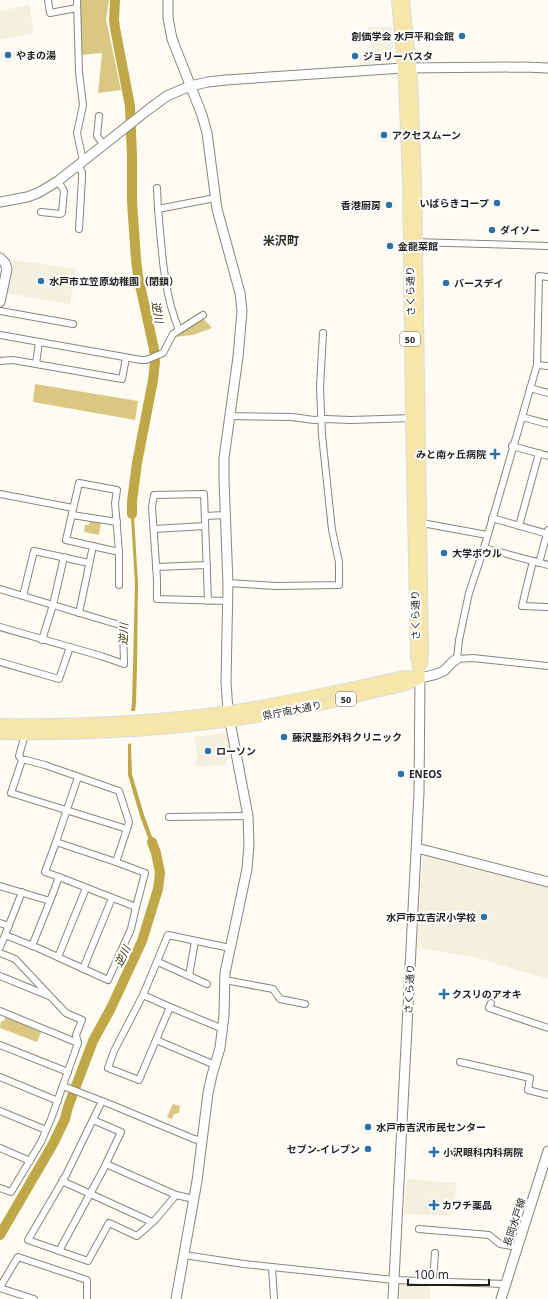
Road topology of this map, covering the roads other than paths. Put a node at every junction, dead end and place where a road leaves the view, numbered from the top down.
1 (48, 0) edge
2 (77, 0) edge
3 (168, 0) edge
4 (397, 0) edge
5 (404, 0) edge
6 (77, 8) junction
7 (407, 68) junction
8 (548, 68) edge
9 (190, 86) junction
10 (99, 116) dead end
11 (104, 145) junction
12 (80, 164) junction
13 (58, 182) junction
14 (156, 188) dead end
15 (215, 198) junction
16 (0, 202) edge
17 (158, 209) junction
18 (41, 212) dead end
19 (79, 229) dead end
20 (413, 242) junction
21 (548, 246) edge
22 (0, 258) edge
23 (548, 277) edge
24 (0, 302) edge
25 (0, 311) edge
26 (203, 315) dead end
27 (73, 324) dead end
28 (179, 330) junction
29 (323, 332) dead end
30 (0, 335) edge
31 (39, 342) junction
32 (126, 358) junction
33 (0, 361) edge
34 (36, 364) junction
35 (537, 365) junction
36 (548, 366) edge
37 (530, 388) junction
38 (548, 393) edge
39 (229, 416) junction
40 (522, 417) junction
41 (416, 418) junction
42 (321, 420) junction
43 (548, 424) edge
44 (512, 446) junction
45 (538, 453) junction
46 (548, 456) edge
47 (0, 494) edge
48 (72, 511) junction
49 (225, 515) junction
50 (205, 516) junction
51 (492, 518) junction
52 (117, 522) junction
53 (422, 524) junction
54 (205, 526) junction
55 (519, 526) junction
56 (154, 529) junction
57 (548, 533) edge
58 (487, 535) junction
59 (92, 546) junction
60 (484, 548) junction
61 (119, 552) junction
62 (64, 557) junction
63 (89, 562) junction
64 (536, 562) junction
65 (207, 565) junction
66 (548, 565) edge
67 (156, 566) junction
68 (228, 583) junction
69 (119, 585) dead end
70 (0, 589) edge
71 (24, 596) junction
72 (208, 600) junction
73 (228, 601) junction
74 (53, 605) junction
75 (548, 607) edge
76 (79, 613) junction
77 (0, 627) edge
78 (42, 640) junction
79 (70, 647) junction
80 (457, 659) junction
81 (0, 662) edge
82 (548, 666) edge
83 (420, 678) junction
84 (229, 716) junction
85 (0, 724) edge
86 (122, 727) junction
87 (0, 734) edge
88 (25, 734) junction
89 (22, 760) junction
90 (78, 777) junction
91 (67, 811) junction
92 (248, 816) junction
93 (168, 817) dead end
94 (127, 829) junction
95 (56, 842) junction
96 (417, 848) junction
97 (116, 862) junction
98 (59, 877) junction
99 (548, 882) edge
100 (0, 886) edge
101 (86, 888) junction
102 (22, 892) junction
103 (112, 898) junction
104 (50, 901) junction
105 (136, 907) junction
106 (0, 923) edge
107 (9, 926) junction
108 (5, 935) junction
109 (196, 941) junction
110 (32, 946) junction
111 (230, 948) junction
112 (0, 952) edge
113 (58, 957) junction
114 (158, 962) junction
115 (83, 969) junction
116 (0, 976) edge
117 (189, 976) junction
118 (225, 980) junction
119 (207, 984) dead end
120 (143, 995) junction
121 (51, 996) junction
122 (491, 1002) dead end
123 (305, 1004) dead end
124 (170, 1007) junction
125 (0, 1011) edge
126 (548, 1028) edge
127 (223, 1029) junction
128 (156, 1040) junction
129 (78, 1043) junction
130 (0, 1045) edge
131 (460, 1062) dead end
132 (215, 1065) junction
133 (68, 1072) junction
134 (0, 1077) edge
135 (65, 1087) junction
136 (548, 1095) edge
137 (58, 1101) junction
138 (102, 1101) junction
139 (0, 1111) edge
140 (93, 1120) junction
141 (46, 1130) junction
142 (202, 1141) junction
143 (0, 1148) edge
144 (548, 1151) edge
145 (30, 1161) junction
146 (106, 1164) junction
147 (62, 1181) junction
148 (0, 1188) edge
149 (90, 1194) junction
150 (176, 1195) junction
151 (194, 1199) junction
152 (152, 1222) junction
153 (419, 1229) dead end
154 (517, 1247) junction
155 (59, 1251) junction
156 (435, 1254) dead end
157 (184, 1255) junction
158 (272, 1267) junction
159 (394, 1280) junction
160 (433, 1281) junction
161 (506, 1284) junction
162 (0, 1288) edge
163 (33, 1299) edge
164 (87, 1299) edge
165 (176, 1299) edge
166 (274, 1299) edge
167 (393, 1299) edge
168 (501, 1299) edge

1 - 6 street
2 - 6 street
3 - 9 street
4 - 7 main road, さくら通り / 50
5 - 7 main road, さくら通り / 50
6 - 12 street
7 - 8 street
7 - 9 street
7 - 20 main road, さくら通り / 50
9 - 11 street
9 - 15 street
10 - 11 street
11 - 12 street
12 - 13 street
12 - 19 street
13 - 16 street
13 - 18 street
14 - 17 street
15 - 17 street
15 - 39 street
17 - 28 street
20 - 21 street
20 - 41 main road, さくら通り / 50
22 - 24 street
23 - 35 street
25 - 27 street
26 - 28 street
28 - 32 street
29 - 42 street
30 - 31 street
31 - 32 street
31 - 34 street
32 - 34 street
33 - 34 street
35 - 36 street
35 - 37 street
37 - 38 street
37 - 40 street
39 - 42 street
39 - 49 street
40 - 43 street
40 - 44 street
41 - 42 street
41 - 53 main road, さくら通り / 50
41 - 83 main road, さくら通り / 50
42 - 68 street
44 - 45 street
44 - 51 street
45 - 46 street
45 - 55 street
47 - 48 street
48 - 52 street
48 - 52 street
48 - 59 street
49 - 50 street
49 - 68 street
50 - 54 street
50 - 56 street
51 - 55 street
51 - 58 street
52 - 61 street
53 - 58 street
53 - 83 main road, さくら通り / 50
54 - 56 street
54 - 65 street
55 - 57 street
56 - 67 street
57 - 64 street
58 - 60 street
59 - 61 street
59 - 63 street
60 - 64 street
60 - 80 street
61 - 69 street
62 - 63 street
62 - 71 street
62 - 74 street
63 - 76 street
64 - 66 street
64 - 75 street
65 - 67 street
65 - 72 street
67 - 72 street
68 - 73 street
70 - 71 street
71 - 74 street
72 - 73 street
73 - 84 street
74 - 76 street
74 - 78 street
76 - 79 street
77 - 78 street
78 - 79 street
79 - 81 street
80 - 82 street
80 - 83 street
83 - 84 main road, 県庁南大通り / 50
83 - 96 street, さくら通り
84 - 86 main road, 県庁南大通り / 50
84 - 92 street
85 - 86 main road, 県庁南大通り / 50
86 - 88 main road, 県庁南大通り / 50
87 - 88 main road, 県庁南大通り / 50
88 - 89 street
89 - 90 street
89 - 91 street
90 - 91 street
90 - 94 street
91 - 94 street
91 - 95 street
92 - 93 street
92 - 111 street
94 - 97 street
95 - 97 street
95 - 98 street
96 - 99 street
96 - 159 street, さくら通り
97 - 105 street
98 - 101 street
98 - 104 street
100 - 102 street
101 - 103 street
101 - 113 street
102 - 104 street
102 - 107 street
103 - 105 street
103 - 115 street
104 - 110 street
105 - 115 street
106 - 107 street
107 - 108 street
108 - 110 street
108 - 112 street
109 - 111 street
109 - 114 street
109 - 117 street
110 - 113 street
111 - 118 street
112 - 121 street
113 - 115 street
114 - 117 street
114 - 120 street
116 - 121 street
117 - 119 street
118 - 123 street
118 - 127 street
120 - 124 street
120 - 128 street
121 - 129 street
122 - 126 street
124 - 127 street
124 - 128 street
125 - 129 street
127 - 132 street
128 - 132 street
129 - 133 street
130 - 133 street
131 - 136 street
132 - 142 street
133 - 135 street
134 - 137 street
135 - 137 street
135 - 138 street
137 - 141 street
138 - 140 street
138 - 142 street
139 - 141 street
140 - 146 street
140 - 147 street
141 - 145 street
142 - 151 street
143 - 145 street
144 - 154 street, 長岡水戸線
145 - 148 street
146 - 149 street
146 - 150 street
147 - 149 street
147 - 155 street
149 - 152 street
149 - 155 street
150 - 151 street
150 - 152 street
151 - 157 street
152 - 155 street
153 - 154 street
154 - 161 street, 長岡水戸線
156 - 160 street
157 - 158 street
157 - 165 street
158 - 159 street
158 - 166 street
159 - 160 street
159 - 167 street, さくら通り
160 - 161 street
161 - 168 street, 長岡水戸線
162 - 163 street
162 - 164 street

